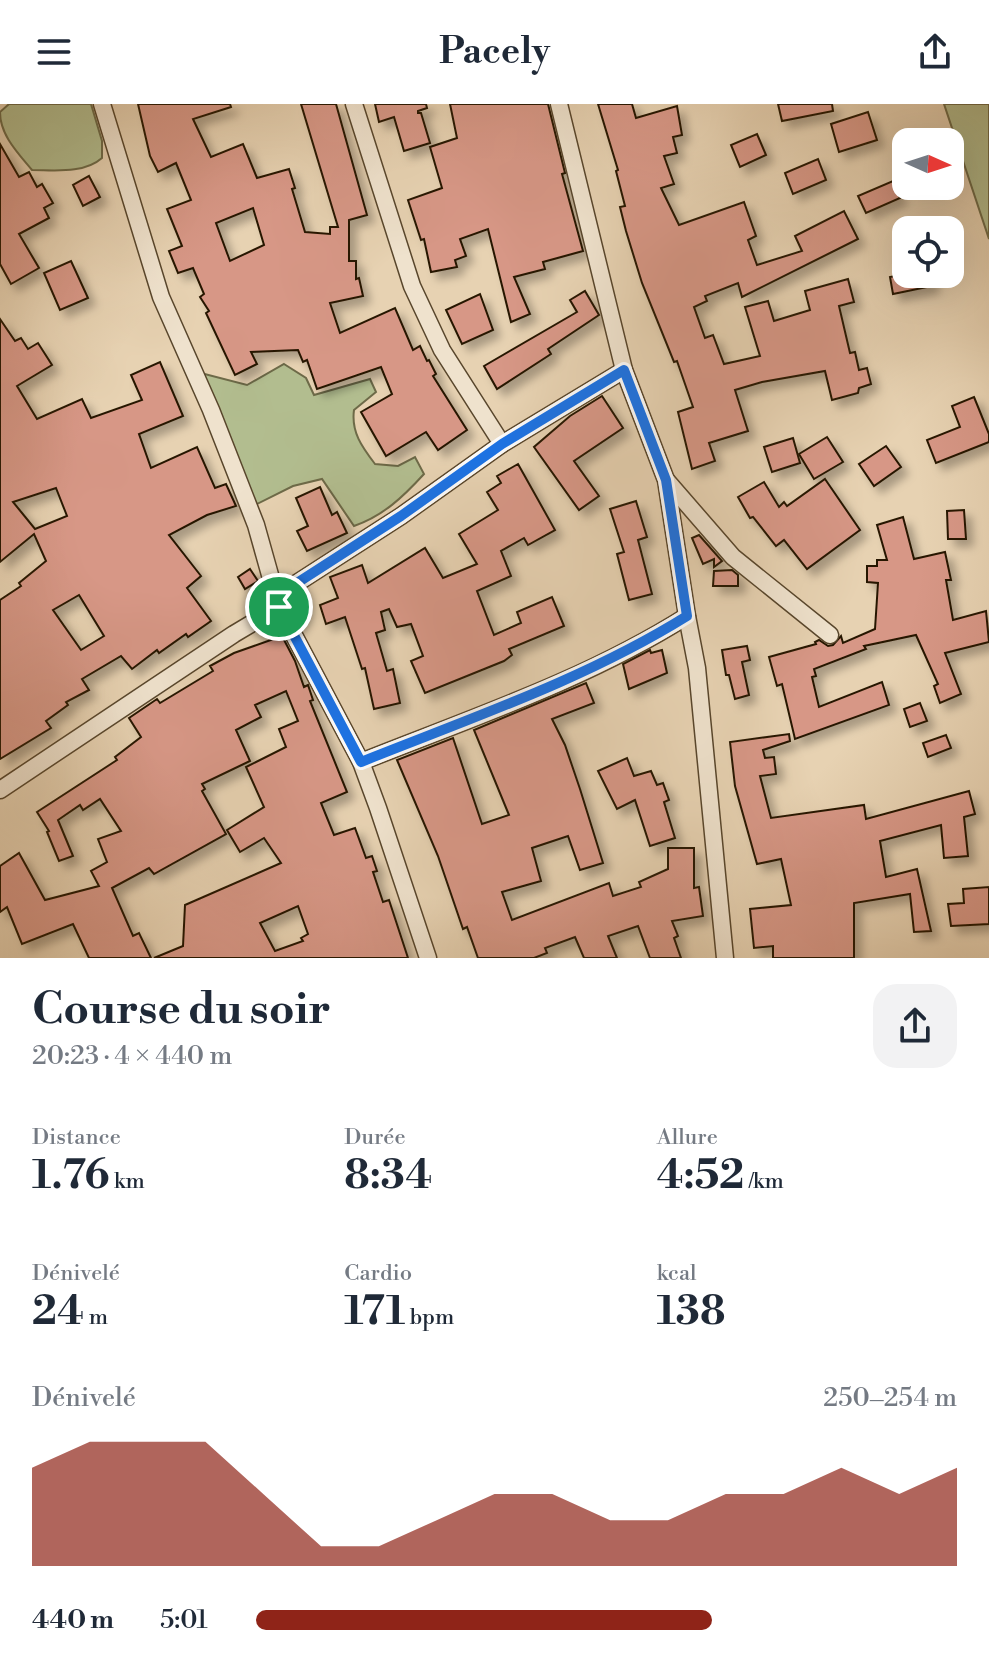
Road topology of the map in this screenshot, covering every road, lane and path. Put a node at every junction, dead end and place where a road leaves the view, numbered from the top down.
1 (102, 104) edge
2 (354, 104) edge
3 (559, 104) edge
4 (624, 370) junction
5 (502, 444) junction
6 (666, 480) junction
7 (279, 607) junction
8 (687, 616) junction
9 (830, 635) dead end
10 (361, 762) junction
11 (0, 790) edge
12 (428, 958) edge
13 (725, 958) edge

1 - 7 street
2 - 5 street
3 - 4 street
4 - 5 street
4 - 6 street
5 - 7 street
6 - 8 street
6 - 9 street
7 - 10 street
7 - 11 street
8 - 10 street
8 - 13 street
10 - 12 street

